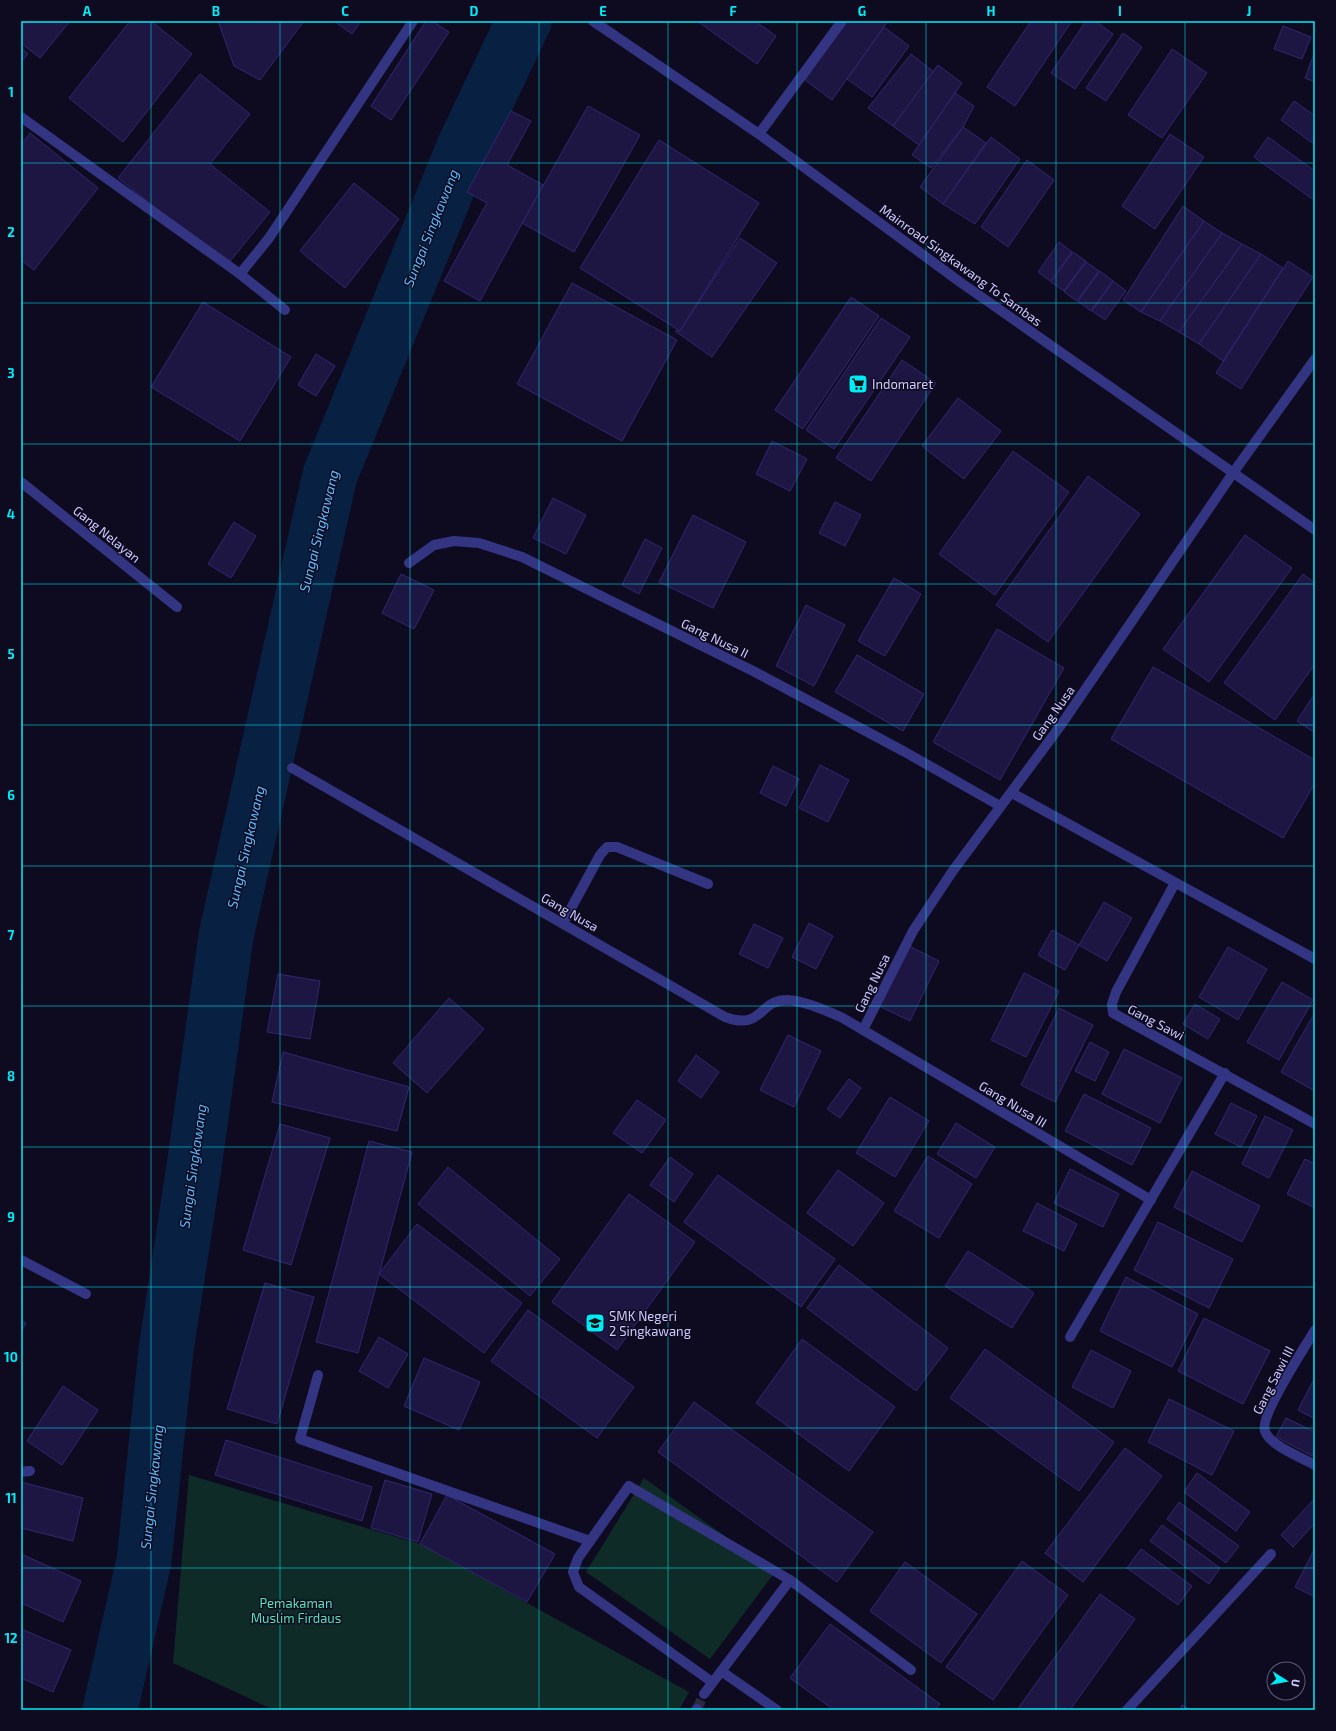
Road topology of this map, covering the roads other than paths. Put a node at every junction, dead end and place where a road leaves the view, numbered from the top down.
1 (413, 21) edge
2 (842, 21) edge
3 (596, 23) edge
4 (21, 117) edge
5 (760, 134) junction
6 (240, 274) junction
7 (285, 310) dead end
8 (1315, 358) edge
9 (1233, 473) junction
10 (21, 482) edge
11 (1315, 530) edge
12 (409, 563) dead end
13 (177, 607) dead end
14 (292, 768) dead end
15 (1012, 793) junction
16 (1000, 806) junction
17 (1175, 883) junction
18 (708, 884) dead end
19 (563, 923) junction
20 (1315, 959) edge
21 (863, 1030) junction
22 (1225, 1073) junction
23 (1315, 1124) edge
24 (1151, 1200) junction
25 (21, 1260) edge
26 (86, 1294) dead end
27 (1315, 1330) edge
28 (1070, 1337) dead end
29 (318, 1375) dead end
30 (1315, 1465) edge
31 (590, 1542) junction
32 (1271, 1554) dead end
33 (790, 1580) junction
34 (911, 1670) dead end
35 (721, 1671) junction
36 (712, 1682) junction
37 (704, 1694) tunnel mouth
38 (777, 1710) edge
39 (1127, 1710) edge

1 - 6 street
2 - 5 street
3 - 5 street, Mainroad Singkawang To Sambas
4 - 6 street
5 - 9 street, Mainroad Singkawang To Sambas
6 - 7 street
8 - 9 street, Gang Nusa
9 - 11 street, Mainroad Singkawang To Sambas
9 - 15 street, Gang Nusa
10 - 13 street, Gang Nelayan
12 - 16 street, Gang Nusa II
14 - 19 street, Gang Nusa
15 - 16 street, Gang Nusa
15 - 17 street
16 - 21 street, Gang Nusa
17 - 20 street
17 - 22 street, Gang Sawi
18 - 19 street
19 - 21 street, Gang Nusa
21 - 24 street, Gang Nusa III
22 - 23 street, Gang Sawi
22 - 24 street
24 - 28 street
25 - 26 street
27 - 30 street, Gang Sawi III
29 - 31 street
31 - 33 street
31 - 36 street
32 - 39 street
33 - 34 street
33 - 35 street
35 - 36 street
35 - 38 street
36 - 37 street

